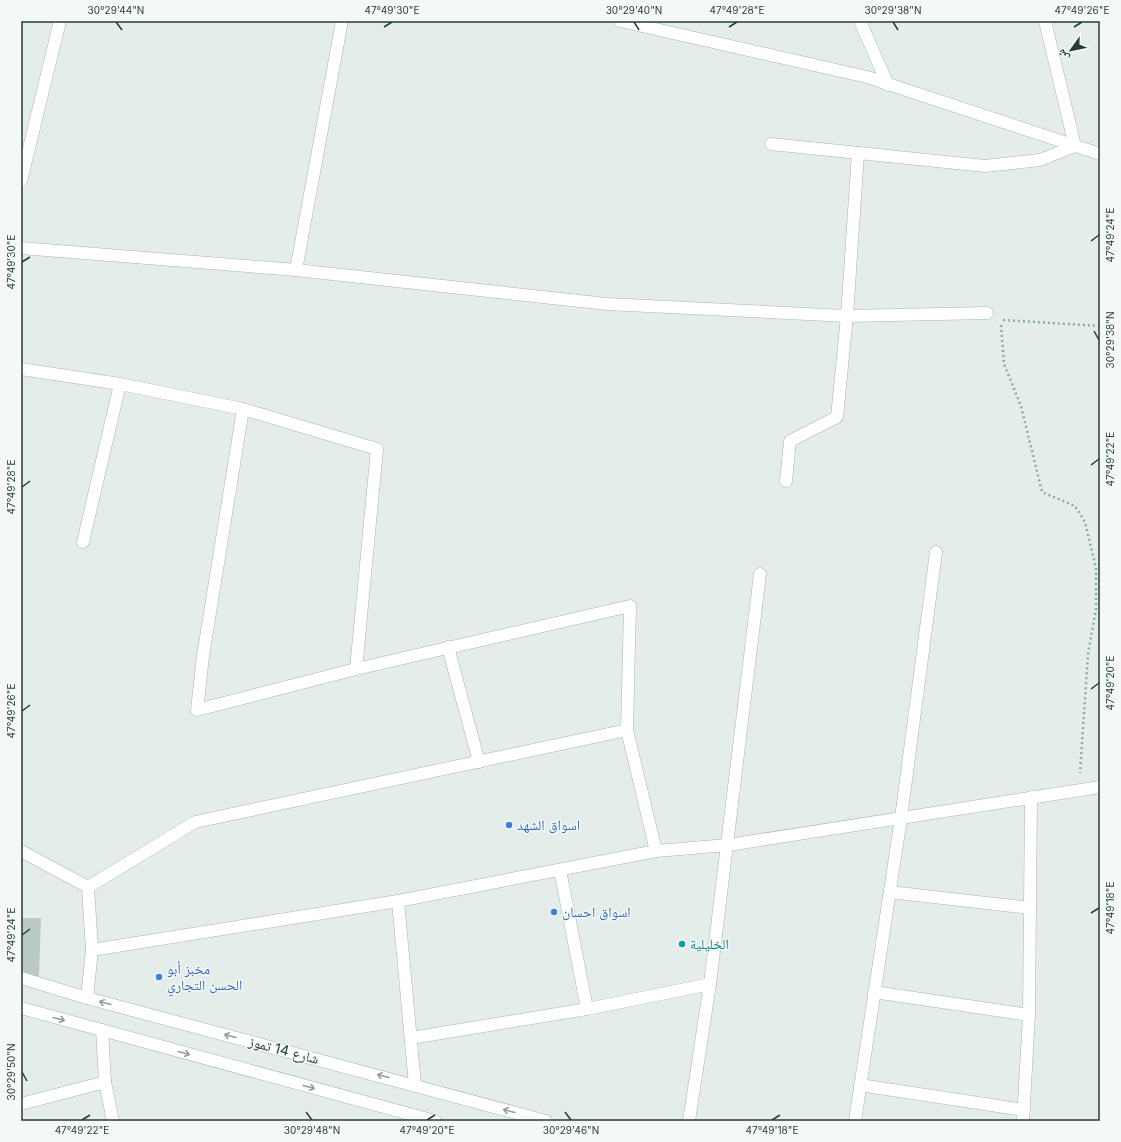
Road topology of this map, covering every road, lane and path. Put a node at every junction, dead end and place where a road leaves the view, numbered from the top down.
1 (60, 21) edge
2 (342, 21) edge
3 (620, 21) edge
4 (860, 21) edge
5 (1045, 21) edge
6 (888, 84) junction
7 (771, 144) dead end
8 (1075, 146) junction
9 (858, 153) junction
10 (1100, 154) edge
11 (22, 177) edge
12 (21, 248) edge
13 (296, 270) junction
14 (987, 313) dead end
15 (847, 316) junction
16 (1100, 326) edge
17 (21, 369) edge
18 (120, 384) junction
19 (243, 409) junction
20 (786, 481) dead end
21 (83, 542) dead end
22 (936, 552) dead end
23 (760, 574) dead end
24 (448, 648) junction
25 (356, 669) junction
26 (627, 730) junction
27 (479, 762) junction
28 (1100, 787) edge
29 (1079, 790) junction
30 (1031, 796) junction
31 (901, 818) junction
32 (728, 844) junction
33 (21, 851) edge
34 (656, 851) junction
35 (560, 870) junction
36 (88, 887) junction
37 (890, 892) junction
38 (398, 901) junction
39 (1030, 908) junction
40 (92, 950) junction
41 (21, 978) edge
42 (710, 984) junction
43 (874, 992) junction
44 (87, 998) junction
45 (21, 1008) edge
46 (587, 1009) junction
47 (1029, 1015) junction
48 (102, 1030) junction
49 (411, 1038) junction
50 (105, 1082) junction
51 (415, 1085) junction
52 (860, 1085) junction
53 (21, 1104) edge
54 (1023, 1116) edge
55 (112, 1121) edge
56 (435, 1121) edge
57 (546, 1121) edge
58 (689, 1121) edge
59 (855, 1121) edge

1 - 11 street
2 - 13 street
3 - 6 street
4 - 6 street
5 - 8 street
6 - 8 street
7 - 9 street
8 - 9 street
8 - 10 street
9 - 15 street
12 - 13 street
13 - 15 street
14 - 15 street
15 - 20 street
16 - 29 path
17 - 18 street
18 - 19 street
18 - 21 street
19 - 25 street
19 - 25 street
22 - 31 street
23 - 32 street
24 - 25 street
24 - 26 street
24 - 27 street
26 - 27 street
26 - 34 street
27 - 36 street
28 - 29 street
29 - 30 street
30 - 31 street
30 - 39 street
31 - 32 street
31 - 37 street
32 - 34 street
32 - 42 street
33 - 36 street
34 - 35 street
35 - 38 street
35 - 46 street
36 - 40 street
37 - 39 street
37 - 43 street
38 - 40 street
38 - 49 street
39 - 47 street
40 - 44 street
41 - 44 street, شارع 14 تموز
42 - 46 street
42 - 58 street
43 - 47 street
43 - 52 street
51 -> 44 street, شارع 14 تموز
45 -> 48 street, شارع 14 تموز
46 - 49 street
47 - 54 street
48 - 50 street
48 -> 56 street, شارع 14 تموز
49 - 51 street
50 - 53 street
50 - 55 street
57 -> 51 street, شارع 14 تموز
52 - 54 street
52 - 59 street

